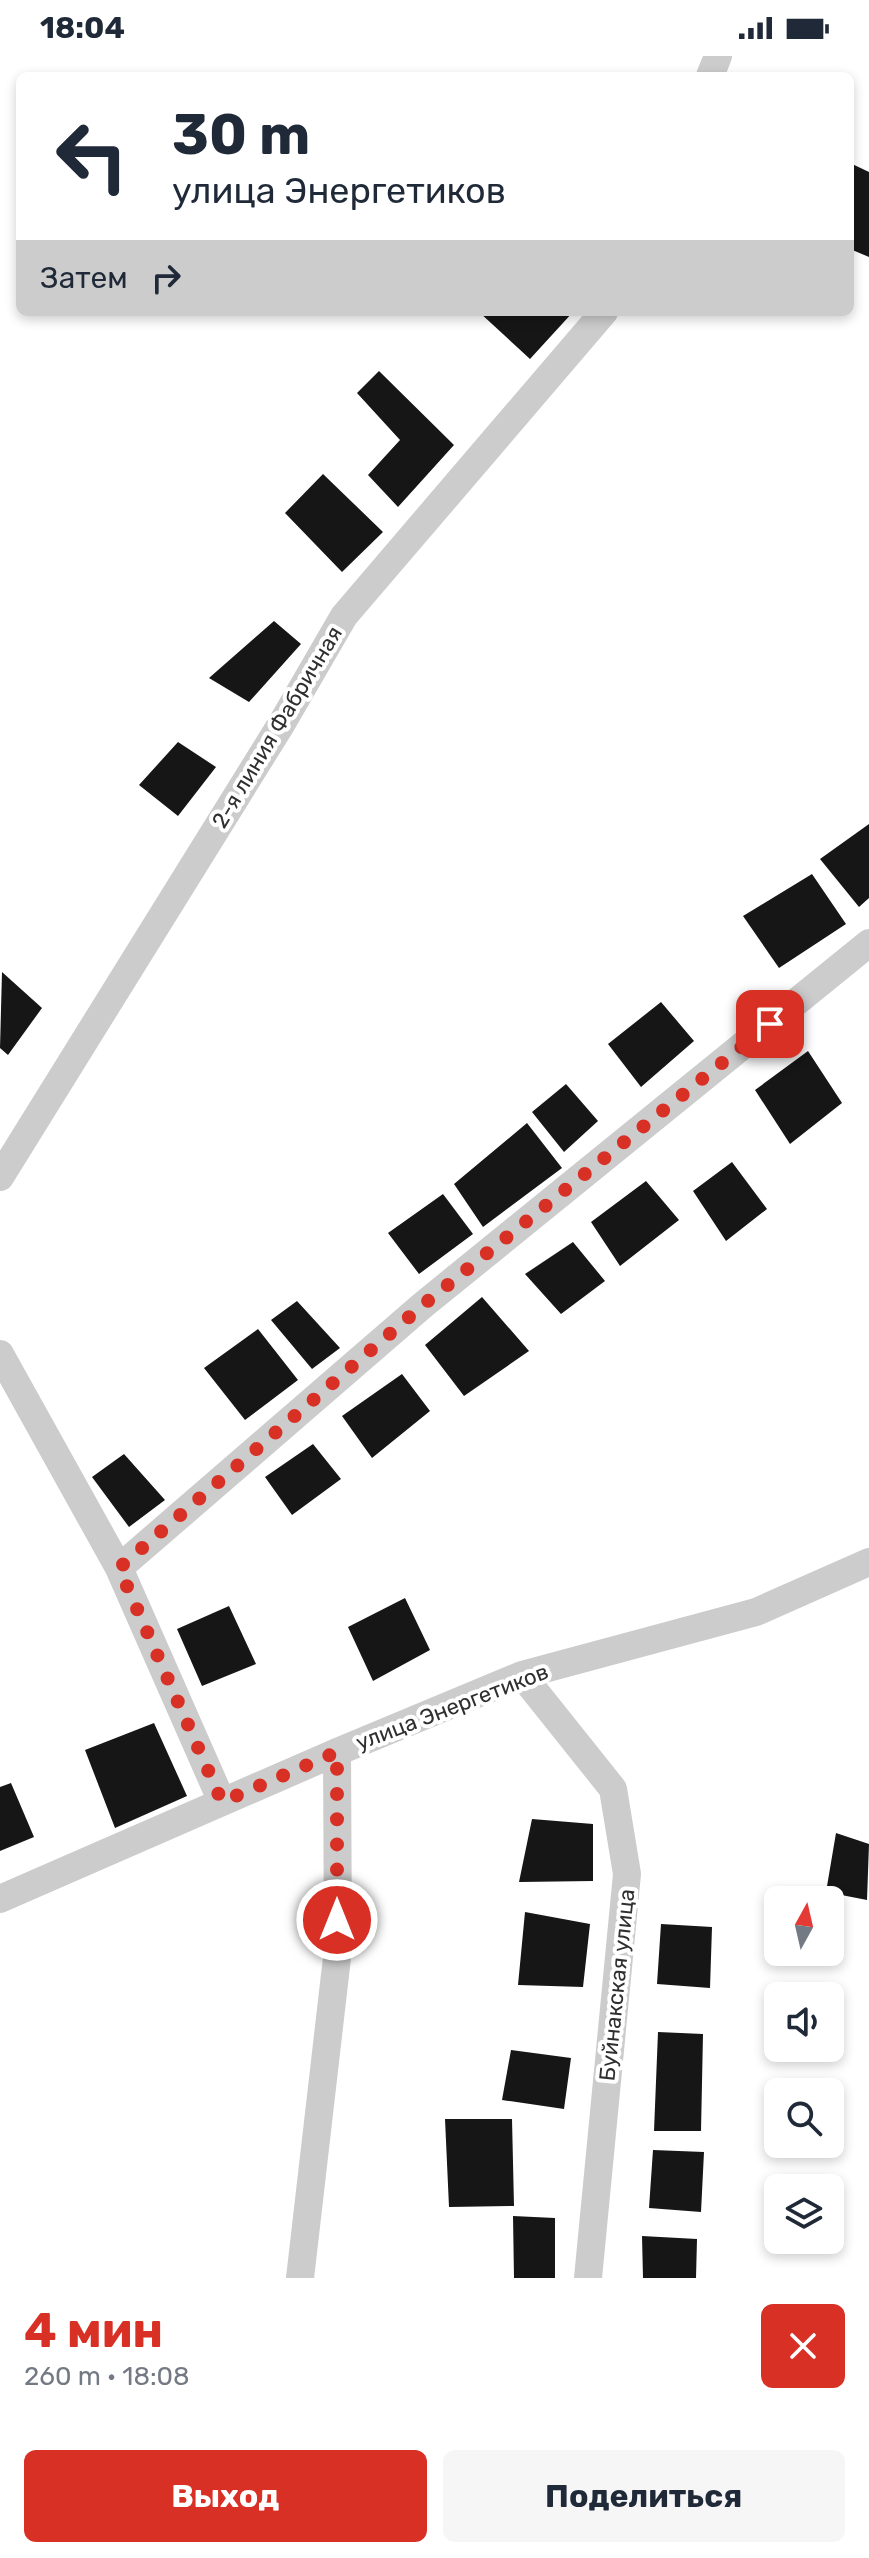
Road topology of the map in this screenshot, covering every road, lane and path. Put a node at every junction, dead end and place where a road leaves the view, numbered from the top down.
1 (601, 316) edge
2 (869, 943) edge
3 (0, 1177) edge
4 (0, 1354) edge
5 (869, 1562) edge
6 (119, 1568) junction
7 (522, 1675) junction
8 (337, 1752) junction
9 (222, 1802) junction
10 (0, 1899) edge
11 (300, 2278) edge
12 (588, 2278) edge

1 - 3 street, 2-я линия Фабричная
2 - 6 street
4 - 6 street
5 - 7 street, улица Энергетиков
6 - 9 street
7 - 8 street, улица Энергетиков
7 - 12 street, Буйнакская улица
8 - 9 street, улица Энергетиков
8 - 11 street
9 - 10 street, улица Энергетиков

